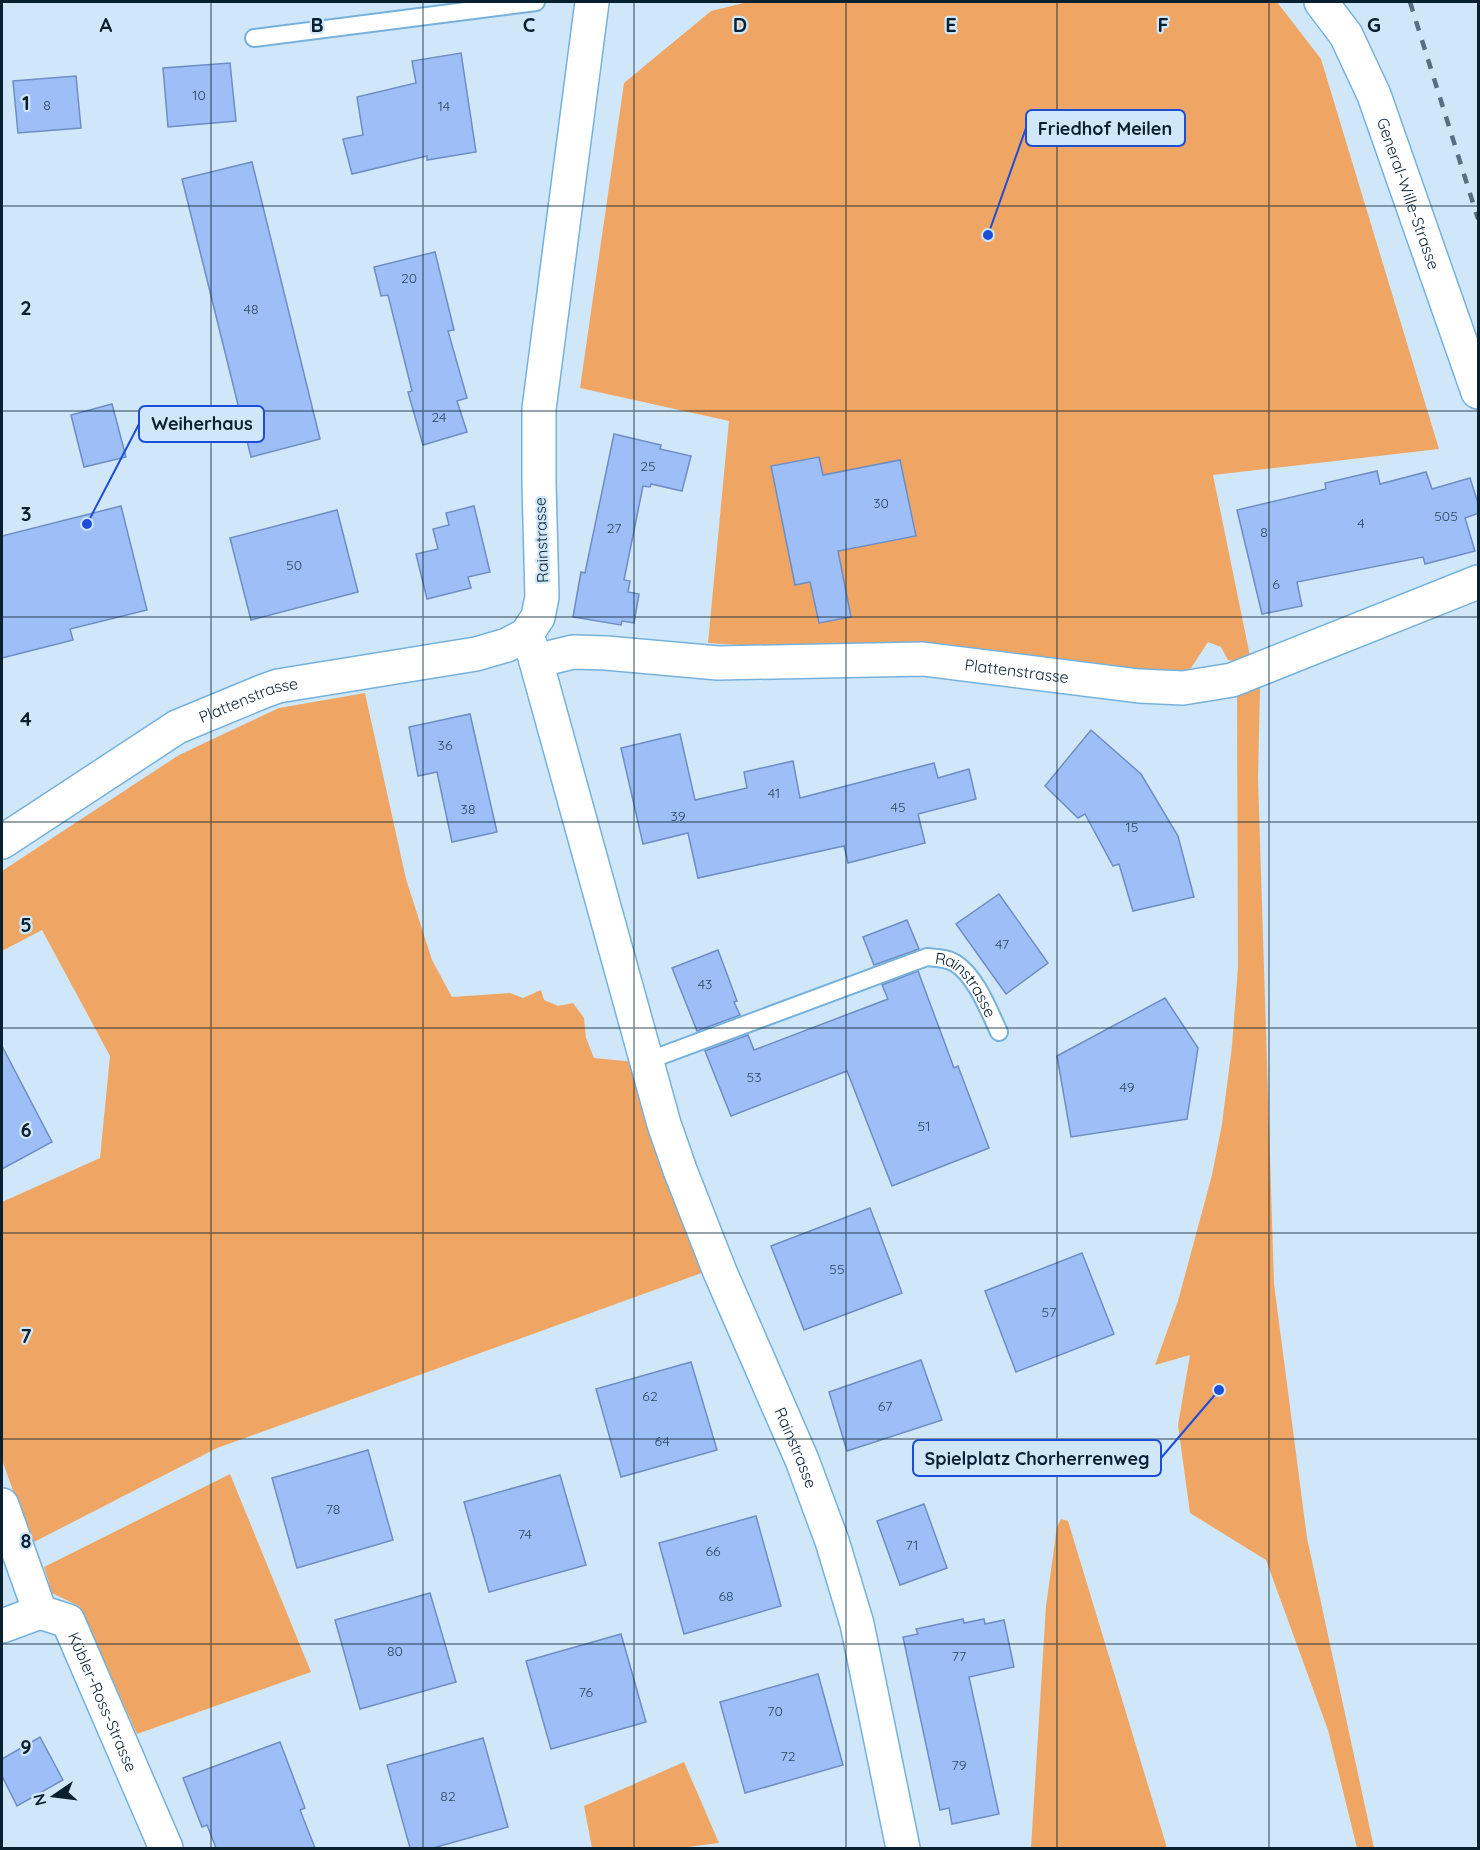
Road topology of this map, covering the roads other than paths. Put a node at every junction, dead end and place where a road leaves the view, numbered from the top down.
1 (536, 2) edge
2 (592, 2) edge
3 (1321, 2) edge
4 (254, 38) dead end
5 (1479, 392) edge
6 (1479, 582) edge
7 (531, 648) junction
8 (2, 842) edge
9 (999, 1032) dead end
10 (647, 1061) junction
11 (2, 1504) edge
12 (40, 1612) junction
13 (2, 1626) edge
14 (166, 1848) edge
15 (903, 1848) edge

1 - 4 lane
2 - 7 street, Rainstrasse
3 - 5 street, General-Wille-Strasse
6 - 7 street, Plattenstrasse
7 - 8 street, Plattenstrasse
7 - 10 street, Rainstrasse
9 - 10 lane, Rainstrasse
10 - 15 street, Rainstrasse
11 - 12 street
12 - 13 street
12 - 14 street, Kübler-Ross-Strasse

